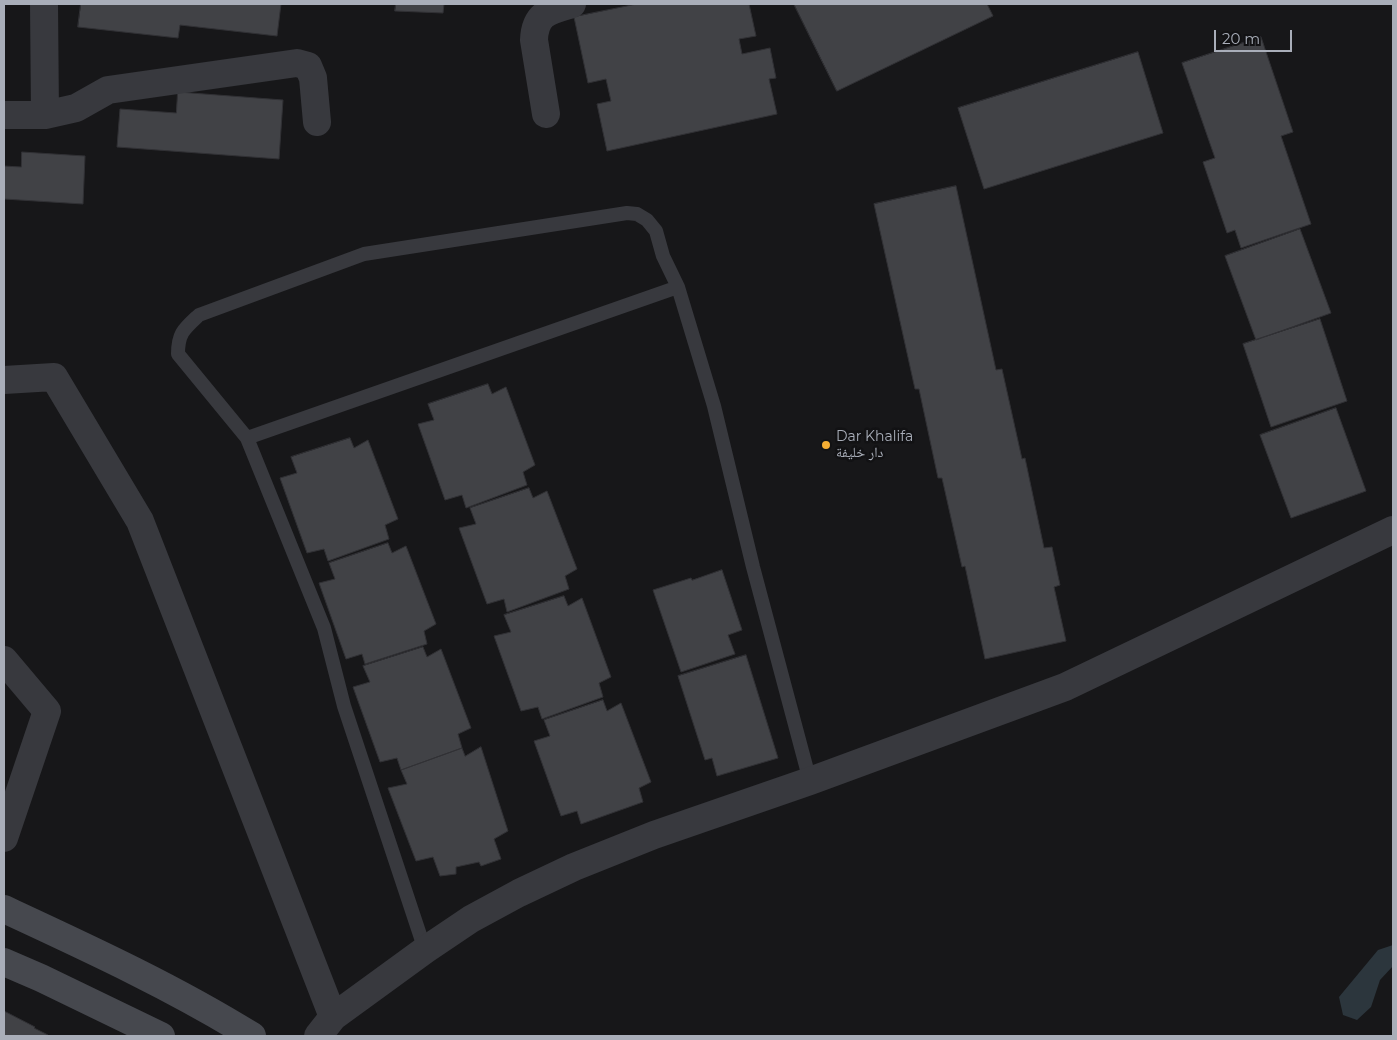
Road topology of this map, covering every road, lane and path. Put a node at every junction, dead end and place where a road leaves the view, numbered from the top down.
1 (44, 4) edge
2 (572, 4) edge
3 (546, 114) dead end
4 (4, 115) edge
5 (45, 115) junction
6 (317, 122) dead end
7 (678, 287) junction
8 (4, 380) edge
9 (247, 438) junction
10 (1393, 530) edge
11 (4, 660) edge
12 (810, 781) junction
13 (4, 838) edge
14 (4, 909) edge
15 (425, 950) junction
16 (4, 962) edge
17 (325, 1027) edge
18 (161, 1036) edge
19 (252, 1036) edge

1 - 5 street
2 - 3 street
4 - 5 street
5 - 6 street
7 - 9 lane
7 - 9 lane
7 - 12 lane
8 - 17 street
9 - 15 lane
10 - 12 street
11 - 13 street
12 - 15 street
14 - 19 street
15 - 17 street
16 - 18 street

